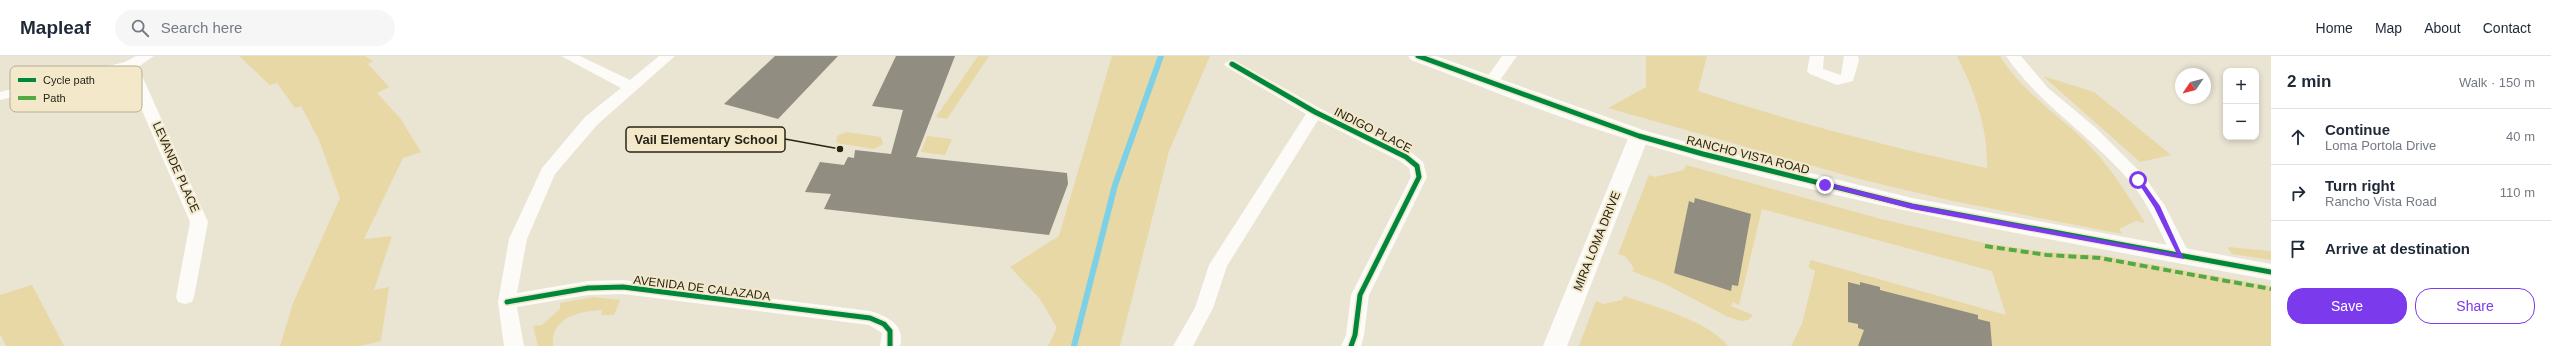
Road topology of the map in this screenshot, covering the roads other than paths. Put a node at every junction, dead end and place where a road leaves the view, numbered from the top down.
1 (147, 56) edge
2 (568, 56) edge
3 (668, 56) edge
4 (1418, 56) edge
5 (1510, 56) edge
6 (1817, 56) edge
7 (1851, 56) edge
8 (2013, 56) edge
9 (130, 64) joint
10 (1232, 64) dead end
11 (122, 66) edge
12 (1491, 83) junction
13 (631, 86) junction
14 (142, 91) edge
15 (10, 94) edge
16 (2, 96) dead end
17 (1315, 112) junction
18 (1639, 136) junction
19 (2182, 257) junction
20 (2271, 272) edge
21 (185, 298) dead end
22 (507, 302) junction
23 (890, 338) edge
24 (514, 346) edge
25 (1183, 346) edge
26 (1351, 346) edge
27 (1555, 346) edge

1 - 9 street
2 - 13 street
3 - 13 street
4 - 12 main road, RANCHO VISTA ROAD
5 - 12 street
6 - 7 street
8 - 19 street
9 - 11 street
10 - 17 street, INDIGO PLACE
12 - 18 main road, RANCHO VISTA ROAD
13 - 22 street
14 - 21 street, LEVANDE PLACE
15 - 16 street
17 - 25 street
17 - 26 street, INDIGO PLACE
18 - 19 main road, RANCHO VISTA ROAD
18 - 27 street, MIRA LOMA DRIVE
19 - 20 main road, RANCHO VISTA ROAD
22 - 23 street, AVENIDA DE CALAZADA
22 - 24 street

